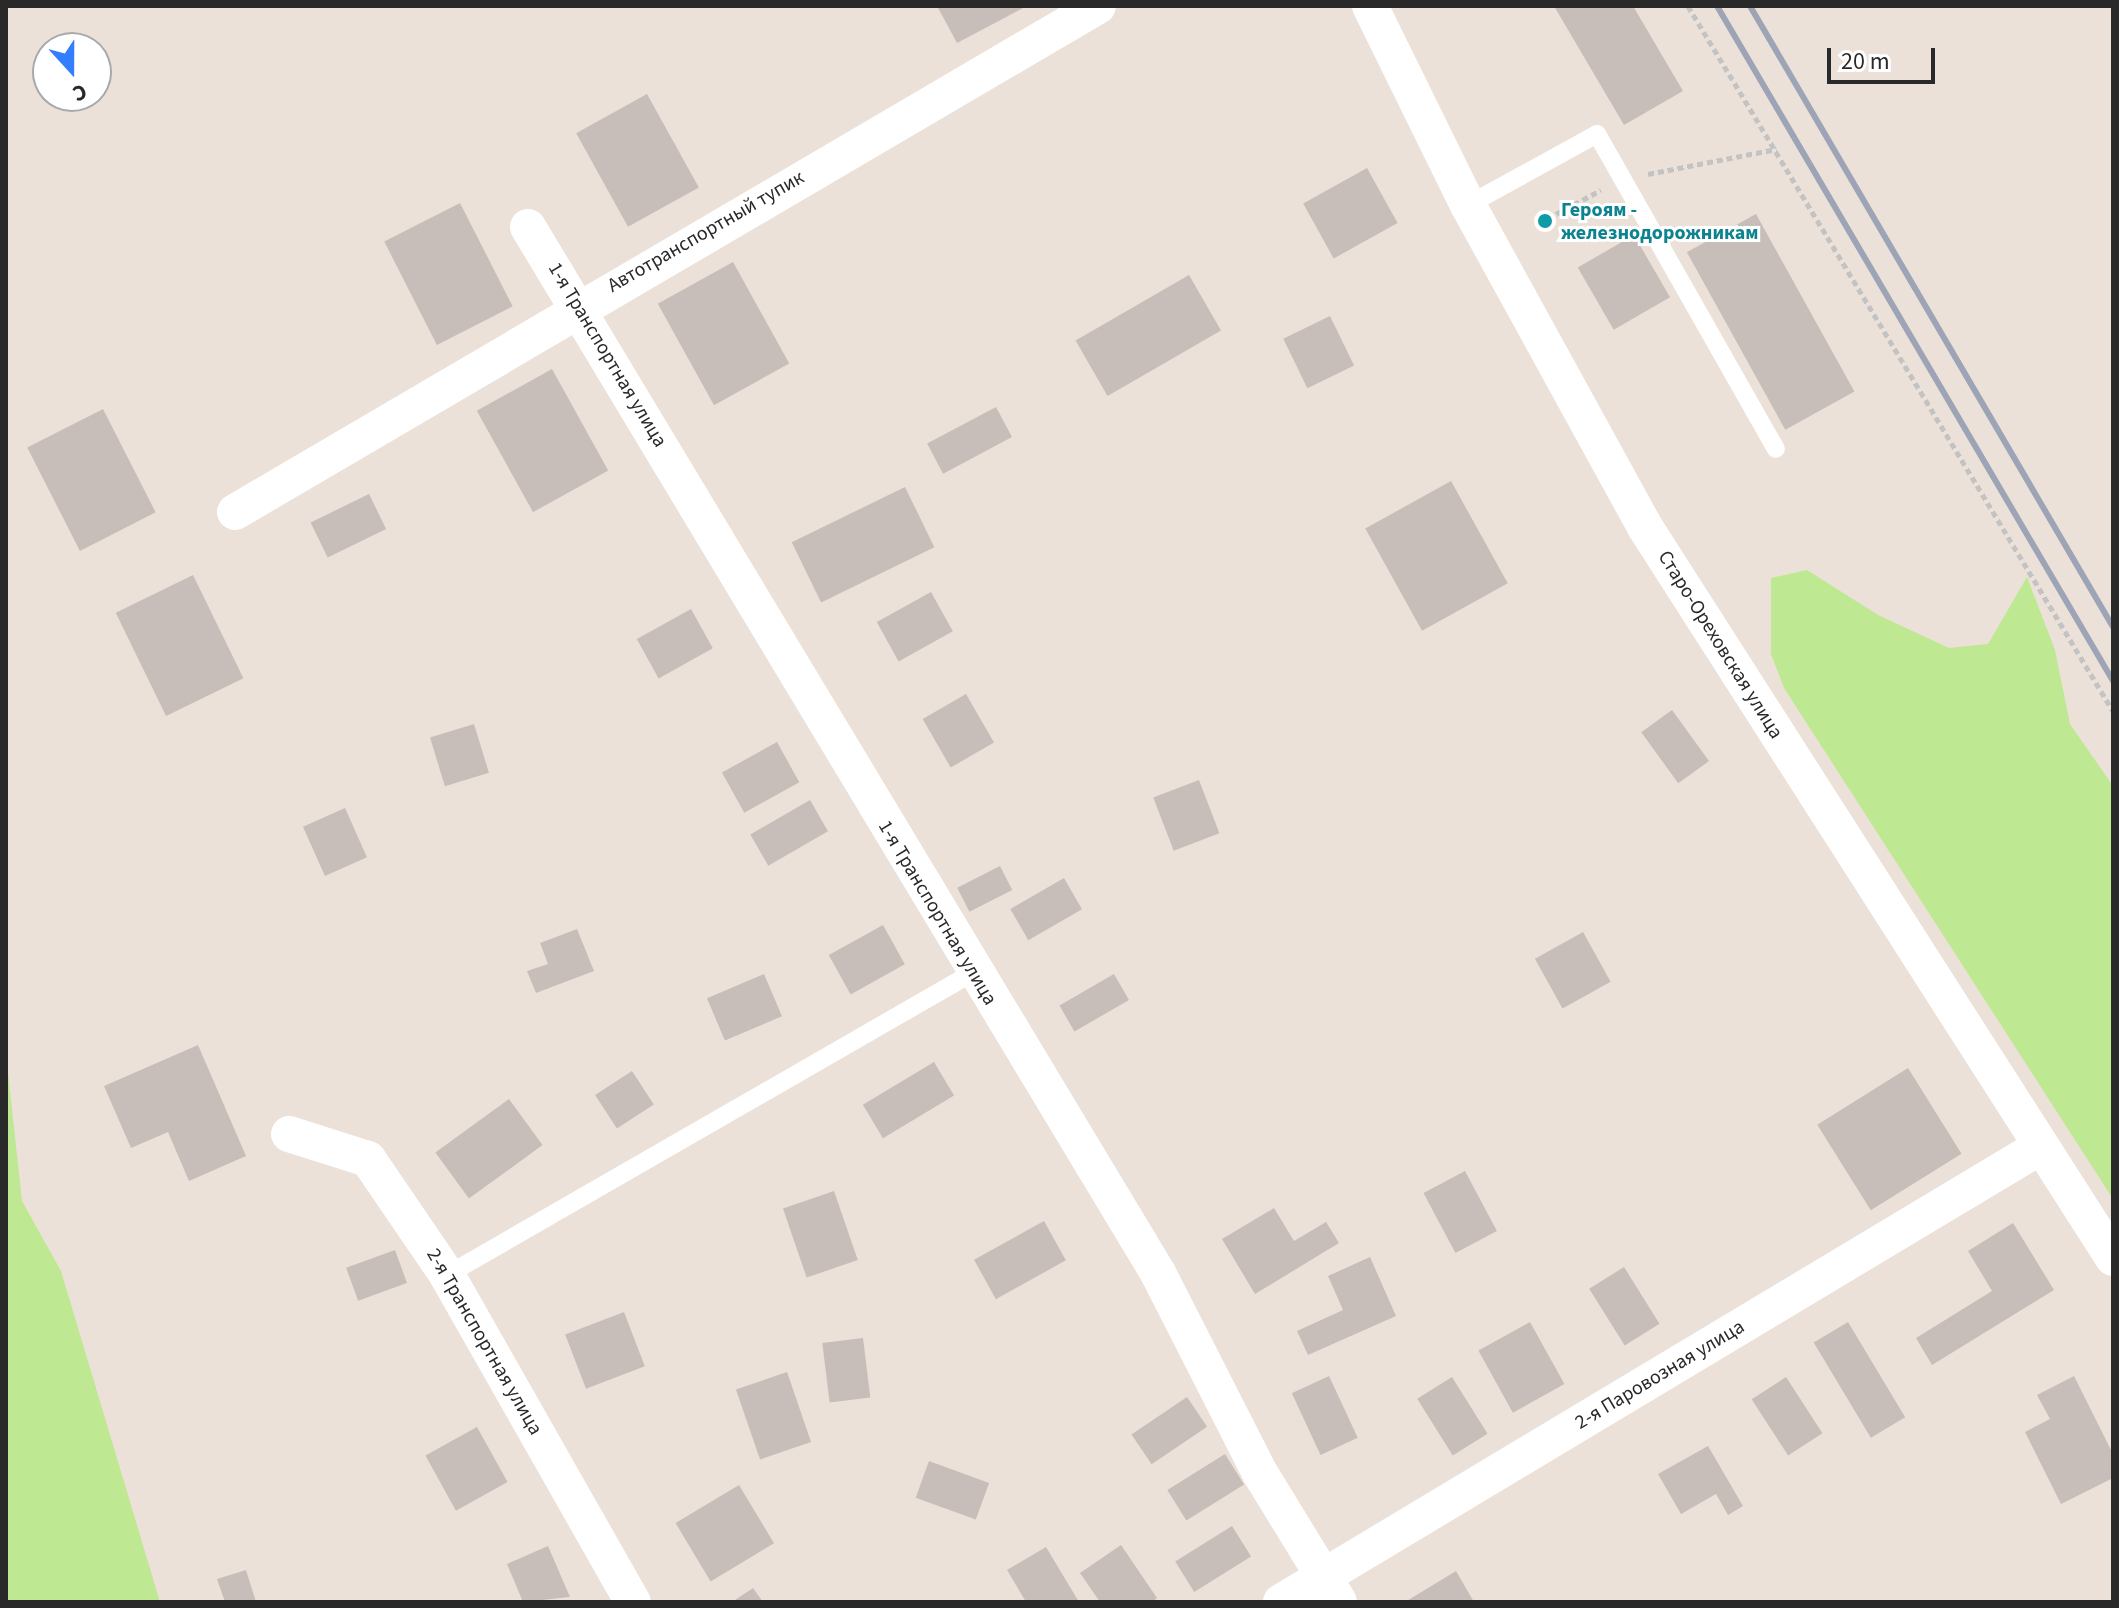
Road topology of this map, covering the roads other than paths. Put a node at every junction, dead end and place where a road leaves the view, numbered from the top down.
1 (1098, 6) edge
2 (1370, 6) edge
3 (1468, 205) junction
4 (528, 227) dead end
5 (579, 306) junction
6 (1776, 449) dead end
7 (235, 512) dead end
8 (972, 973) junction
9 (289, 1134) dead end
10 (2038, 1148) junction
11 (2113, 1258) edge
12 (447, 1275) junction
13 (1331, 1589) edge
14 (633, 1602) edge
15 (1281, 1602) edge

1 - 5 street, Автотранспортный тупик
2 - 3 street, Старо-Ореховская улица
3 - 6 lane
3 - 10 street, Старо-Ореховская улица
4 - 5 street, 1-я Транспортная улица
5 - 7 street, Автотранспортный тупик
5 - 8 street, 1-я Транспортная улица
8 - 12 lane
8 - 13 street, 1-я Транспортная улица
9 - 12 street, 2-я Транспортная улица
10 - 11 street, Старо-Ореховская улица
10 - 13 street, 2-я Паровозная улица
12 - 14 street, 2-я Транспортная улица
13 - 15 street, 2-я Паровозная улица

